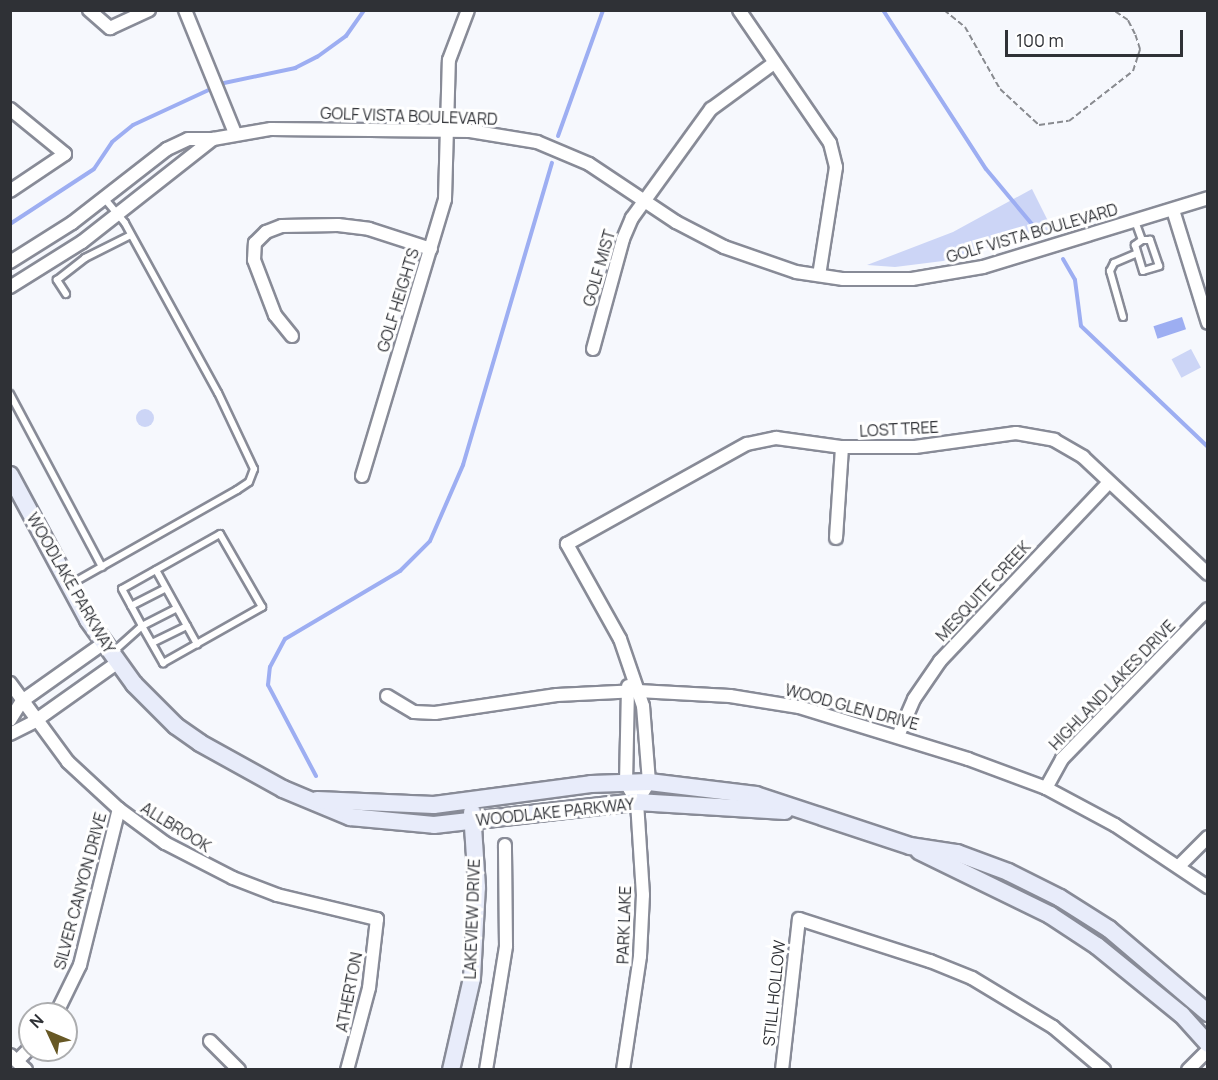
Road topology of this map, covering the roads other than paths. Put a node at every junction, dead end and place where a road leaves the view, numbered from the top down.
1 (89, 10) edge
2 (149, 10) edge
3 (185, 10) edge
4 (468, 10) edge
5 (739, 10) edge
6 (774, 63) junction
7 (10, 109) edge
8 (448, 131) junction
9 (235, 133) junction
10 (213, 139) junction
11 (10, 191) edge
12 (104, 197) junction
13 (1208, 198) edge
14 (644, 200) junction
15 (1173, 210) junction
16 (118, 213) junction
17 (1135, 221) junction
18 (131, 235) junction
19 (1142, 240) junction
20 (431, 249) junction
21 (1137, 254) junction
22 (10, 262) edge
23 (819, 275) junction
24 (10, 287) edge
25 (66, 294) dead end
26 (1123, 317) dead end
27 (1208, 323) edge
28 (292, 336) dead end
29 (593, 348) dead end
30 (10, 394) edge
31 (842, 447) junction
32 (10, 475) edge
33 (362, 476) dead end
34 (1109, 482) junction
35 (836, 538) dead end
36 (102, 567) junction
37 (156, 570) junction
38 (1208, 574) edge
39 (69, 585) junction
40 (166, 588) junction
41 (131, 606) junction
42 (177, 608) junction
43 (1208, 609) edge
44 (142, 626) junction
45 (187, 626) junction
46 (152, 643) junction
47 (197, 644) junction
48 (111, 653) junction
49 (10, 683) edge
50 (631, 691) junction
51 (387, 696) dead end
52 (22, 701) junction
53 (10, 720) edge
54 (35, 722) junction
55 (10, 734) edge
56 (898, 736) junction
57 (644, 739) junction
58 (626, 740) junction
59 (649, 782) junction
60 (626, 783) junction
61 (1046, 788) junction
62 (317, 800) junction
63 (471, 802) junction
64 (637, 802) junction
65 (119, 809) junction
66 (798, 811) junction
67 (473, 822) junction
68 (1208, 837) edge
69 (505, 845) dead end
70 (910, 846) junction
71 (1179, 866) junction
72 (1208, 888) edge
73 (377, 919) joint
74 (62, 1002) edge
75 (1208, 1013) edge
76 (210, 1041) dead end
77 (1208, 1044) edge
78 (1208, 1050) edge
79 (240, 1070) edge
80 (347, 1070) edge
81 (451, 1070) edge
82 (486, 1070) edge
83 (623, 1070) edge
84 (782, 1070) edge
85 (1104, 1070) edge
86 (1188, 1070) edge

1 - 2 street
3 - 9 street
4 - 8 street, GOLF HEIGHTS
5 - 6 street
6 - 14 street, GOLF MIST
6 - 23 street
7 - 11 street
8 - 9 street, GOLF VISTA BOULEVARD
8 - 14 street, GOLF VISTA BOULEVARD
8 - 20 street, GOLF HEIGHTS
9 - 10 street, GOLF VISTA BOULEVARD
10 - 12 street, GOLF VISTA BOULEVARD
10 - 16 street, GOLF VISTA BOULEVARD
12 - 16 lane
12 - 22 street, GOLF VISTA BOULEVARD
13 - 15 street, GOLF VISTA BOULEVARD
14 - 23 street, GOLF VISTA BOULEVARD
14 - 29 street, GOLF MIST
15 - 17 street, GOLF VISTA BOULEVARD
15 - 27 street
16 - 18 lane
16 - 24 street, GOLF VISTA BOULEVARD
17 - 19 lane
17 - 23 street, GOLF VISTA BOULEVARD
18 - 25 lane
18 - 36 lane
19 - 21 lane
19 - 21 lane
20 - 28 street
20 - 33 street, GOLF HEIGHTS
21 - 26 lane
30 - 36 lane
31 - 34 street, LOST TREE
31 - 35 street
31 - 50 street, LOST TREE
32 - 39 street, WOODLAKE PARKWAY
34 - 38 street, LOST TREE
34 - 56 street, MESQUITE CREEK
36 - 39 lane
37 - 40 lane
37 - 41 lane
37 - 47 lane
39 - 48 street, WOODLAKE PARKWAY
40 - 41 lane
40 - 42 lane
41 - 44 lane
42 - 44 lane
42 - 45 lane
43 - 61 street, HIGHLAND LAKES DRIVE
44 - 46 lane
44 - 48 lane
45 - 46 lane
45 - 47 lane
46 - 47 lane
48 - 52 street
48 - 54 street
48 - 62 street, WOODLAKE PARKWAY
49 - 52 street, ALLBROOK
50 - 51 street, WOOD GLEN DRIVE
50 - 56 street, WOOD GLEN DRIVE
50 - 57 street
50 - 58 street
52 - 53 street
52 - 54 street, ALLBROOK
54 - 55 street
54 - 65 street, ALLBROOK
56 - 61 street, WOOD GLEN DRIVE
57 - 58 street
57 - 59 street
58 - 60 street
59 - 60 street, WOODLAKE PARKWAY
59 - 64 street
59 - 66 street, WOODLAKE PARKWAY
60 - 63 street, WOODLAKE PARKWAY
60 - 64 street, PARK LAKE
61 - 71 street, WOOD GLEN DRIVE
62 - 63 street, WOODLAKE PARKWAY
62 - 67 street, WOODLAKE PARKWAY
63 - 67 street, LAKEVIEW DRIVE
64 - 66 street, WOODLAKE PARKWAY
64 - 67 street, WOODLAKE PARKWAY
64 - 83 street, PARK LAKE
65 - 73 street, ALLBROOK
65 - 74 street, SILVER CANYON DRIVE
66 - 70 street, WOODLAKE PARKWAY
67 - 81 street, LAKEVIEW DRIVE
68 - 71 street
69 - 82 street
70 - 75 street, WOODLAKE PARKWAY
70 - 77 street, WOODLAKE PARKWAY
71 - 72 street, WOOD GLEN DRIVE
73 - 80 street, ATHERTON
76 - 79 street
78 - 86 street
84 - 85 street, STILL HOLLOW

